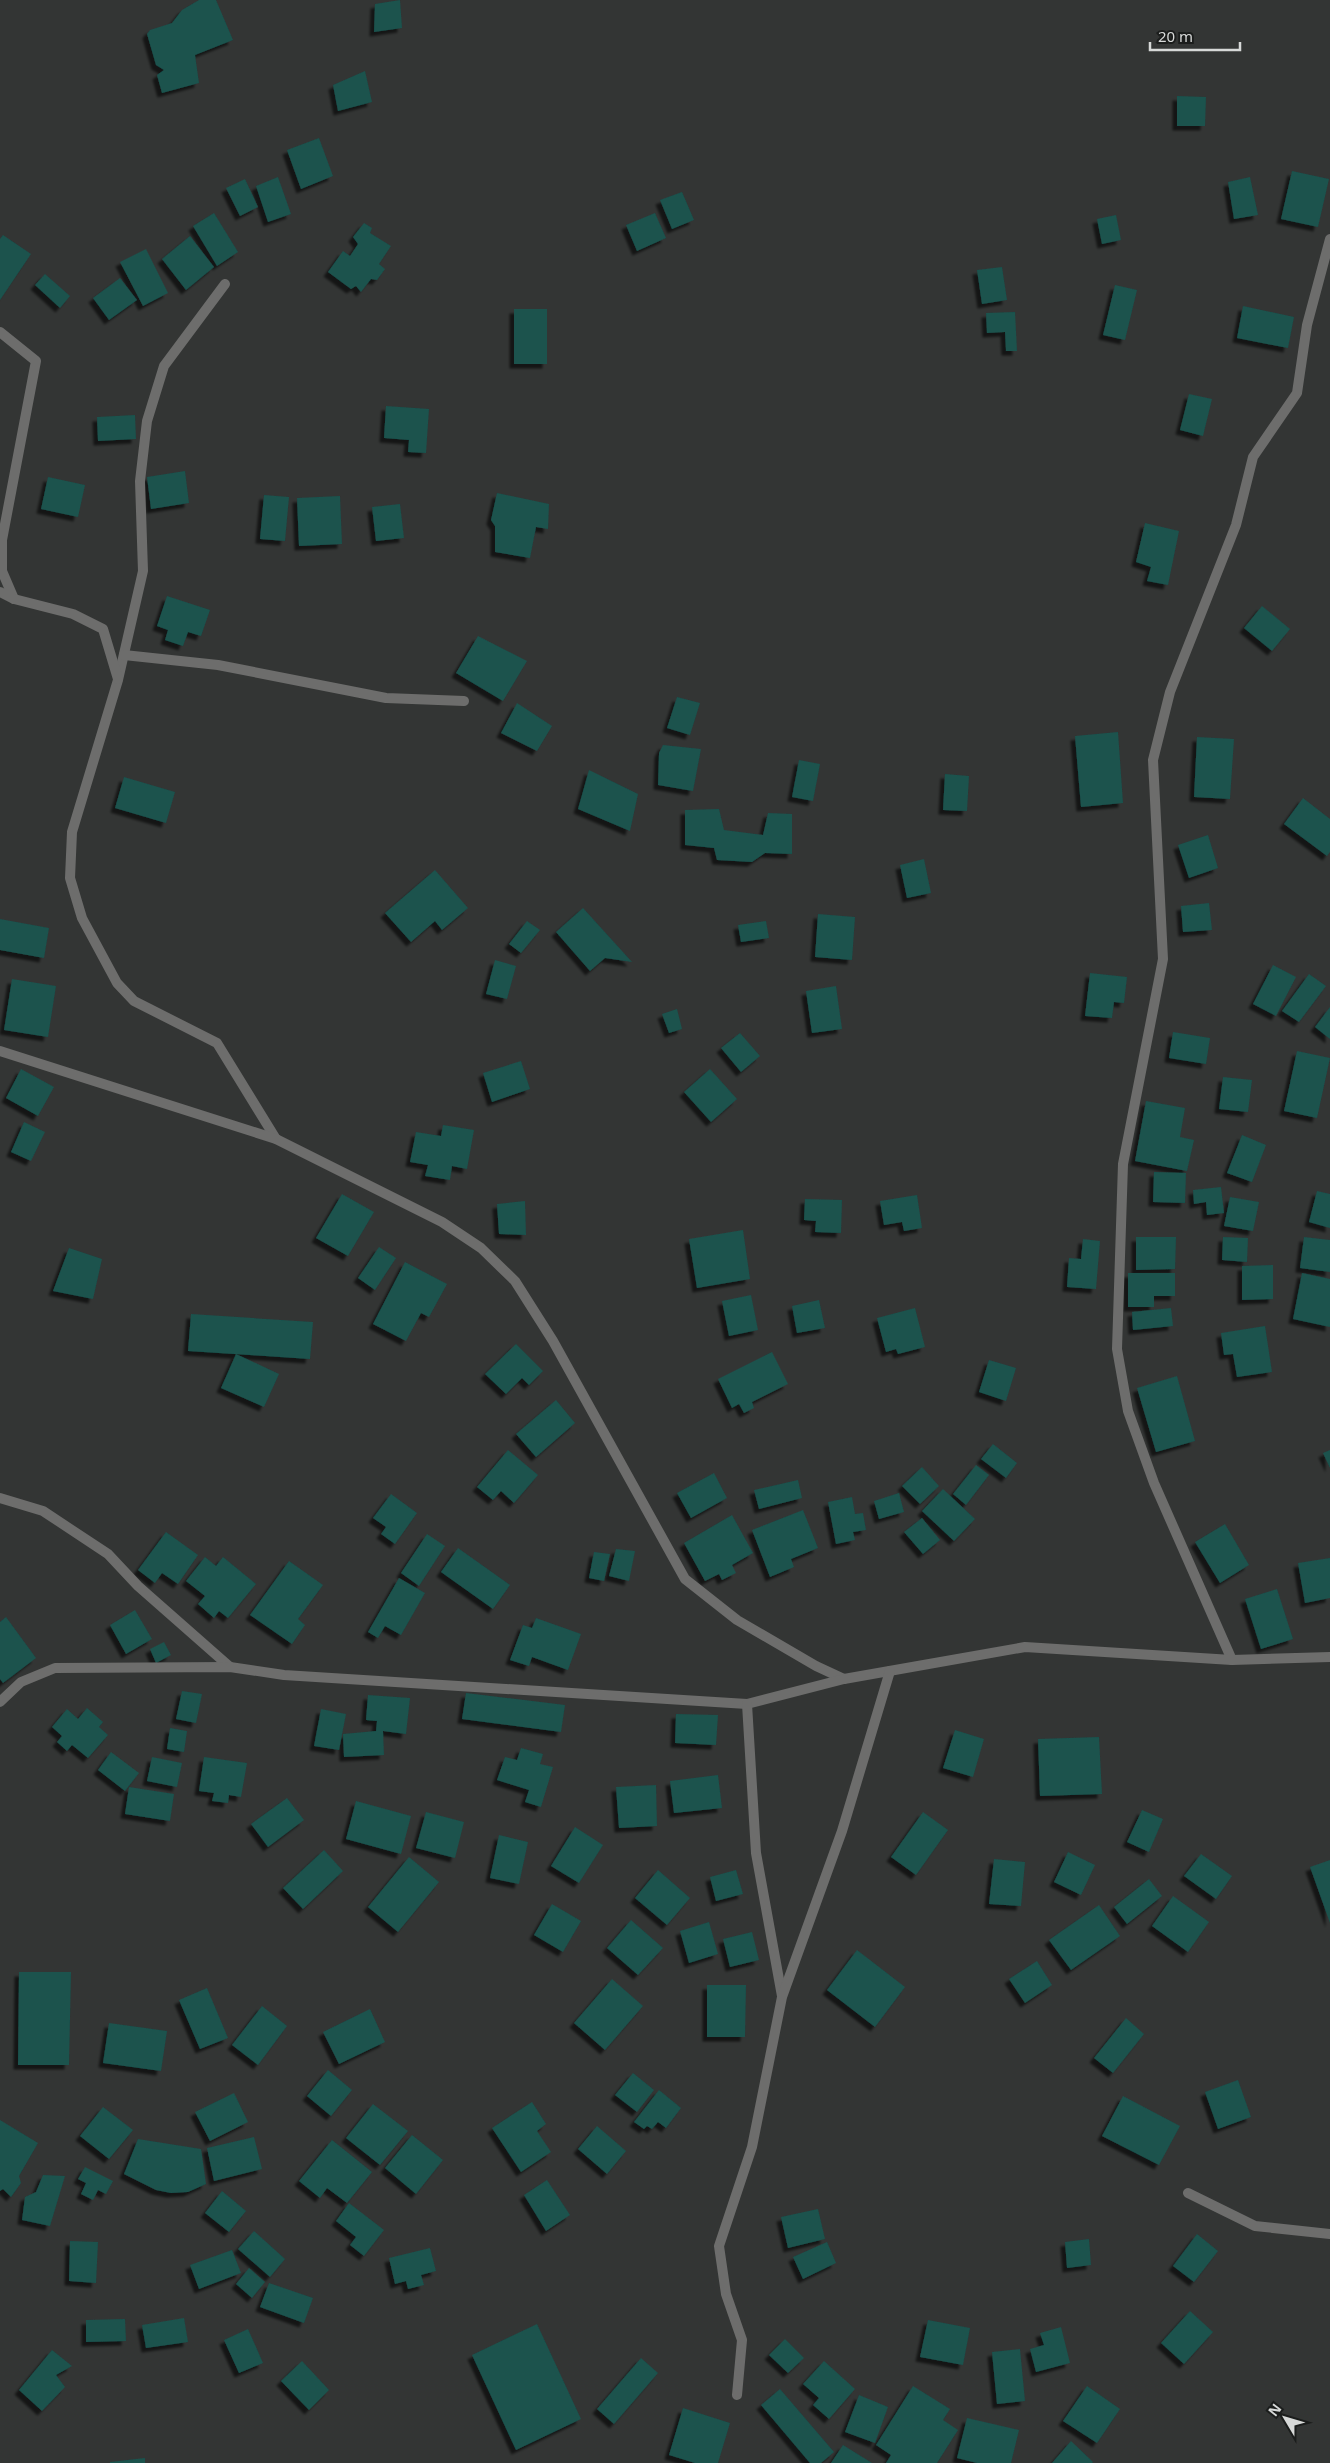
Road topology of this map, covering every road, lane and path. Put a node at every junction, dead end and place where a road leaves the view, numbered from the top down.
1 (1330, 239) edge
2 (225, 284) dead end
3 (0, 332) edge
4 (0, 592) edge
5 (14, 599) junction
6 (124, 655) junction
7 (118, 680) junction
8 (464, 702) dead end
9 (0, 1051) edge
10 (276, 1139) junction
11 (0, 1498) edge
12 (1330, 1657) edge
13 (1232, 1660) junction
14 (230, 1667) junction
15 (890, 1671) junction
16 (844, 1680) junction
17 (0, 1702) edge
18 (747, 1704) junction
19 (782, 1997) junction
20 (1188, 2193) dead end
21 (1330, 2234) edge
22 (737, 2395) dead end

1 - 13 street
2 - 6 street
3 - 5 street
4 - 5 street
5 - 7 street
6 - 7 street
6 - 8 street
7 - 10 street
9 - 10 street
10 - 16 street
11 - 14 street
12 - 13 street
13 - 15 street
14 - 17 street
14 - 18 street
15 - 16 street
15 - 19 street
16 - 18 street
18 - 19 street
19 - 22 street
20 - 21 street

